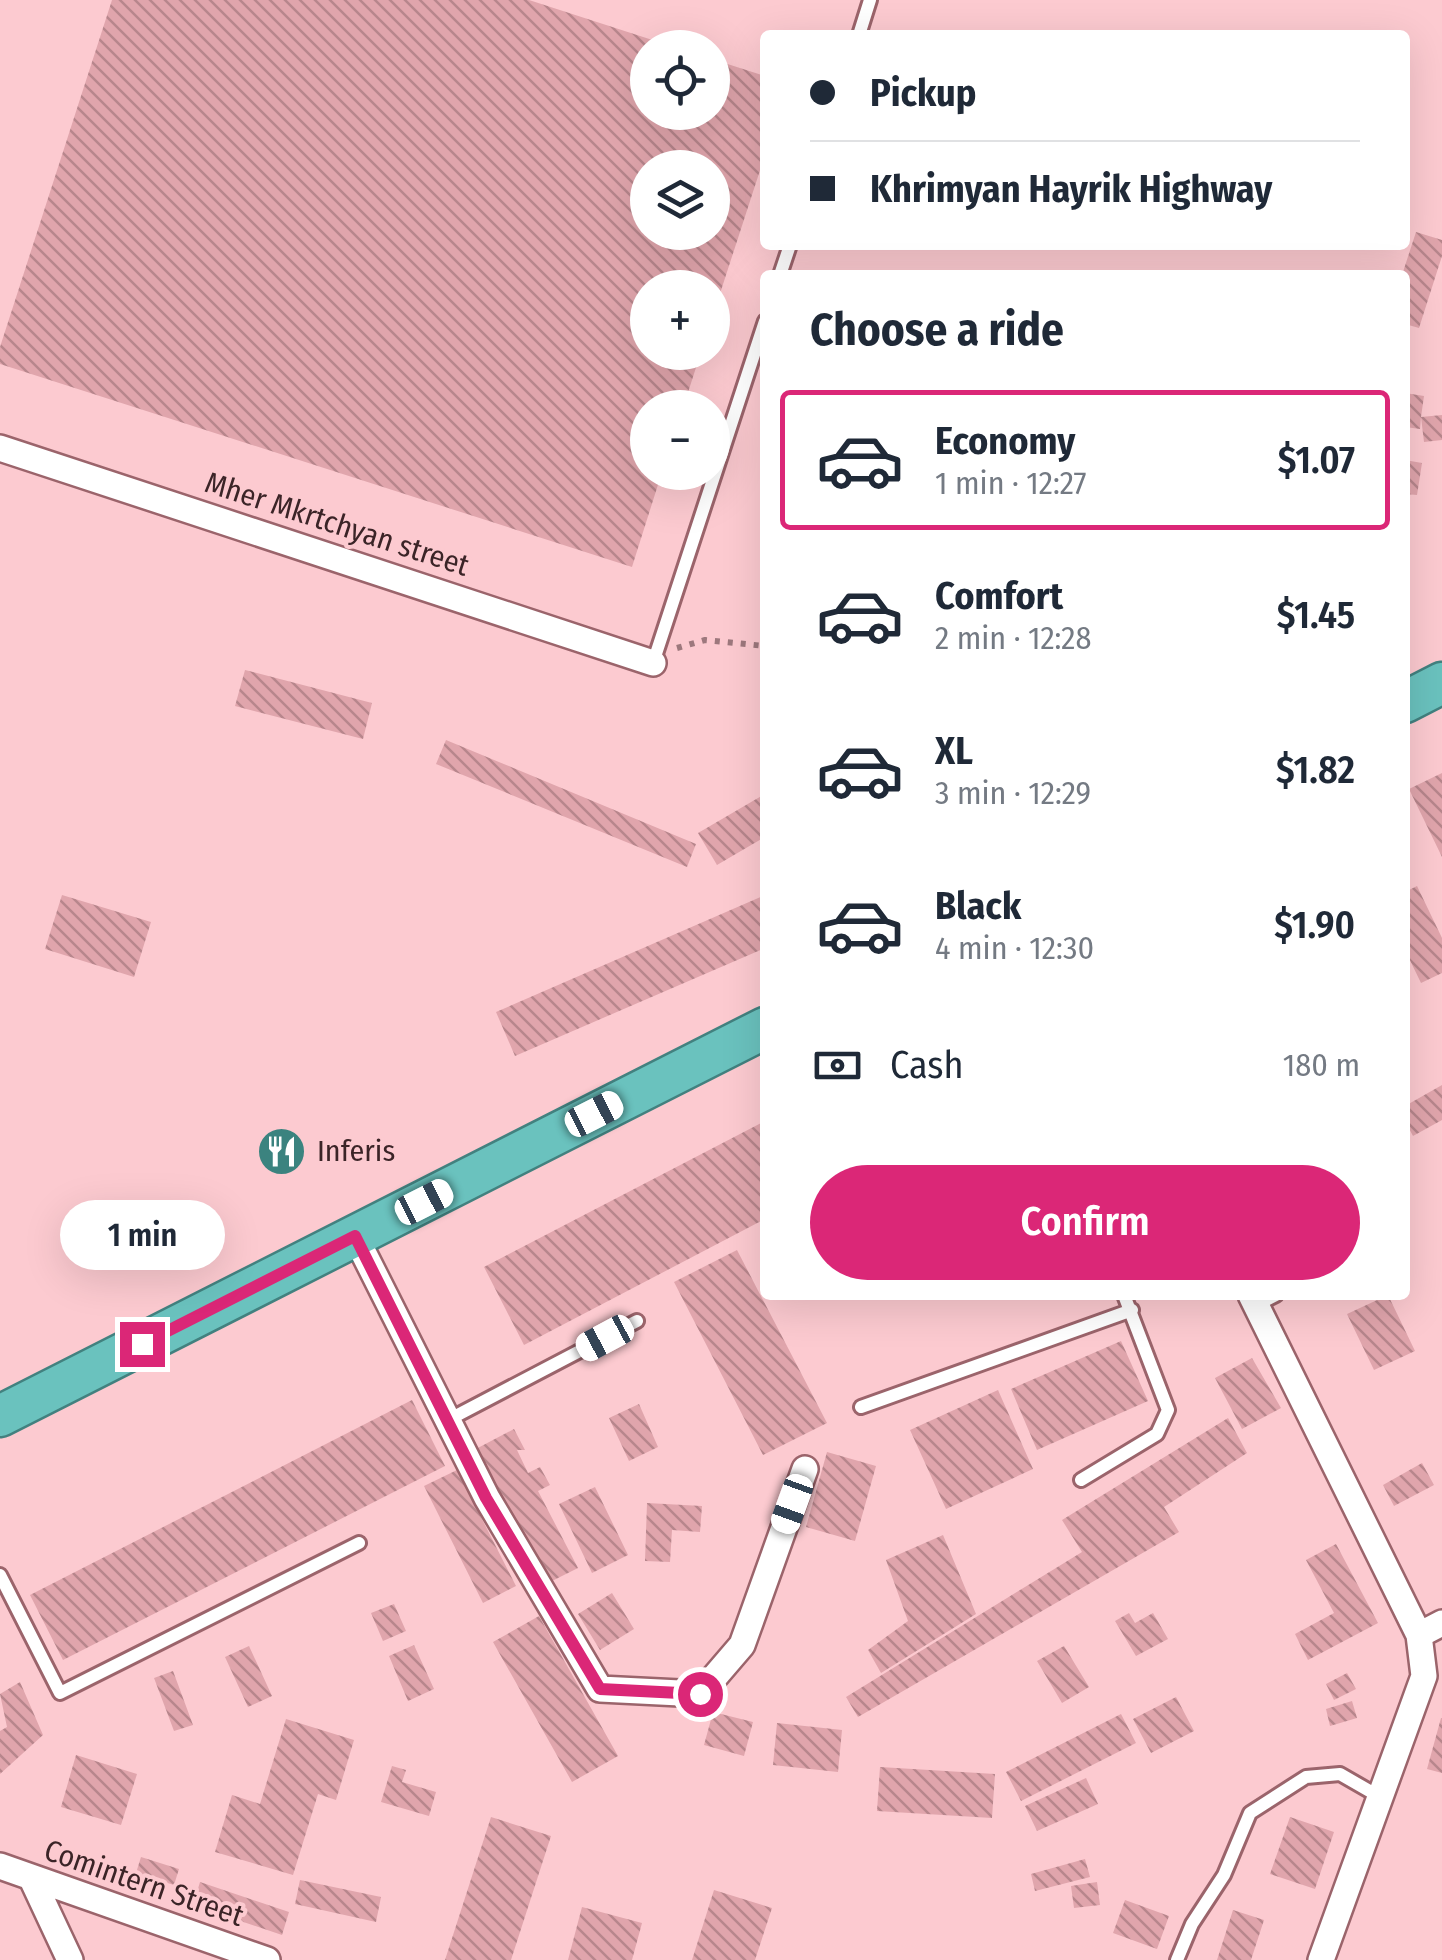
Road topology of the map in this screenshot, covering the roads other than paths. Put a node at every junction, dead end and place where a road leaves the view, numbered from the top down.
1 (870, 0) edge
2 (861, 30) edge
3 (760, 336) edge
4 (0, 448) edge
5 (654, 658) joint
6 (1442, 683) edge
7 (1410, 699) edge
8 (760, 1031) edge
9 (355, 1236) junction
10 (1127, 1300) edge
11 (1262, 1300) edge
12 (1132, 1310) junction
13 (636, 1322) dead end
14 (861, 1407) dead end
15 (0, 1416) edge
16 (448, 1420) junction
17 (805, 1469) dead end
18 (1081, 1480) dead end
19 (359, 1543) dead end
20 (0, 1575) edge
21 (1431, 1629) edge
22 (1380, 1797) junction
23 (0, 1866) edge
24 (32, 1879) junction
25 (70, 1960) edge
26 (266, 1960) edge
27 (1178, 1960) edge
28 (1321, 1960) edge

1 - 2 lane
3 - 5 lane
4 - 5 street, Mher Mkrtchyan street
6 - 7 highway
8 - 9 highway
9 - 15 highway
9 - 16 street
10 - 12 lane
11 - 21 street
12 - 14 lane
12 - 18 lane
13 - 16 lane
16 - 17 street
19 - 20 lane
21 - 22 street
22 - 27 lane
22 - 28 street
23 - 24 street, Comintern Street
24 - 25 street
24 - 26 street, Comintern Street

